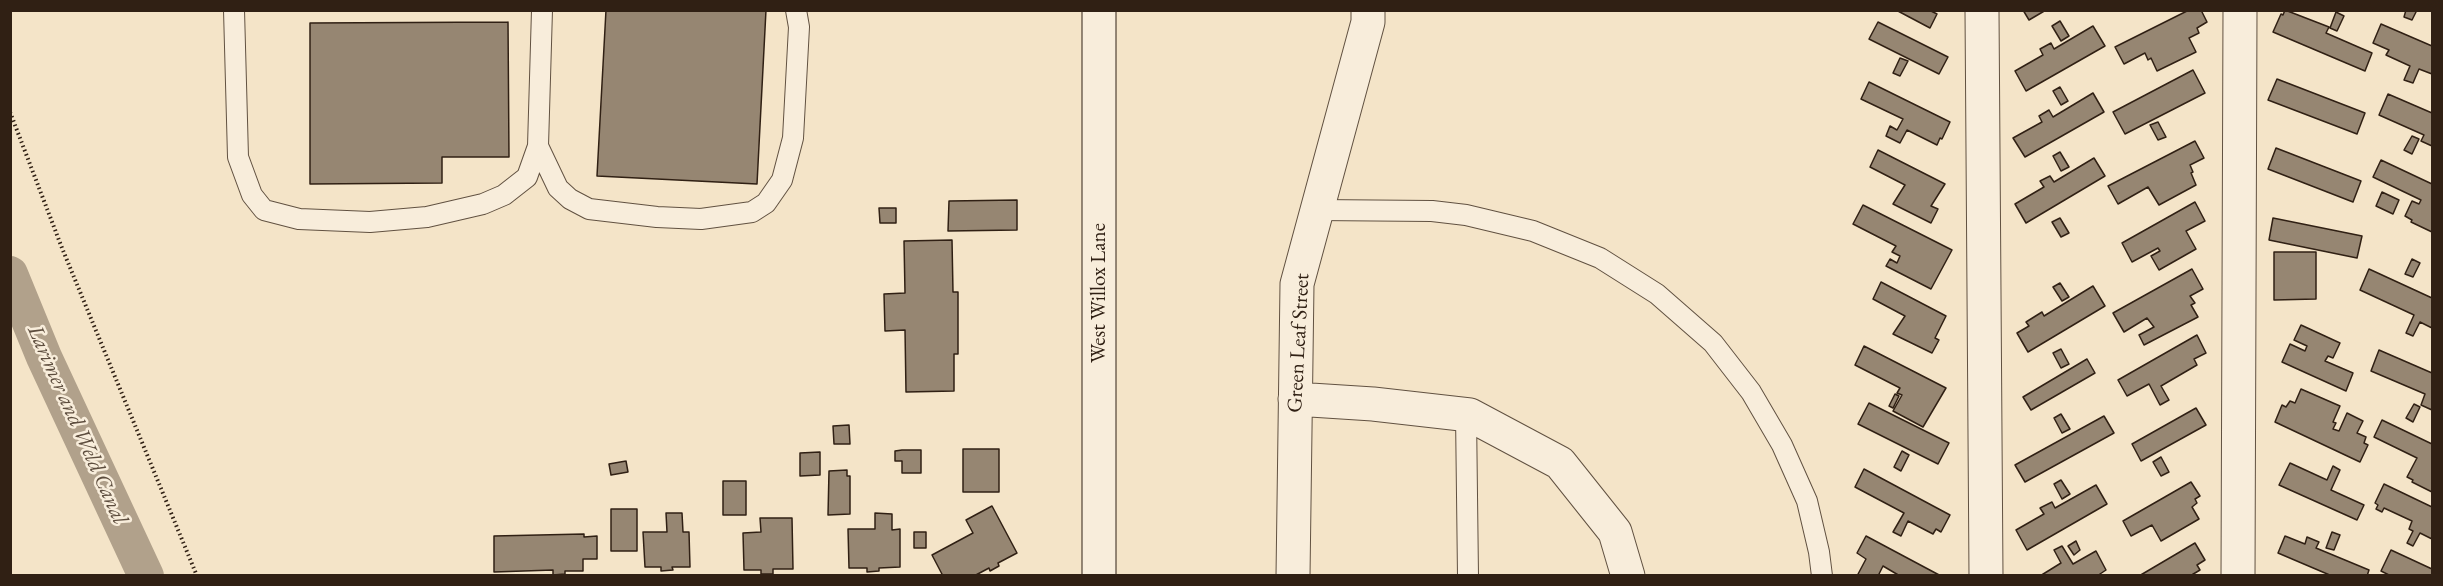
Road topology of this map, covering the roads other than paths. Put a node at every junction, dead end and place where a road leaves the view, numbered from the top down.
1 (234, 10) edge
2 (542, 10) edge
3 (796, 10) edge
4 (1099, 10) edge
5 (1368, 10) edge
6 (1982, 10) edge
7 (2240, 10) edge
8 (538, 146) junction
9 (1317, 210) junction
10 (1295, 399) junction
11 (1466, 414) junction
12 (1099, 576) edge
13 (1293, 576) edge
14 (1468, 576) edge
15 (1628, 576) edge
16 (1822, 576) edge
17 (1986, 576) edge
18 (2238, 576) edge

1 - 8 lane
2 - 8 lane
3 - 8 lane
4 - 12 street, West Willox Lane
5 - 9 street, Green Leaf Street
6 - 17 street
7 - 18 street
9 - 10 street, Green Leaf Street
9 - 16 lane
10 - 11 street
10 - 13 street, Green Leaf Street
11 - 14 lane
11 - 15 street

